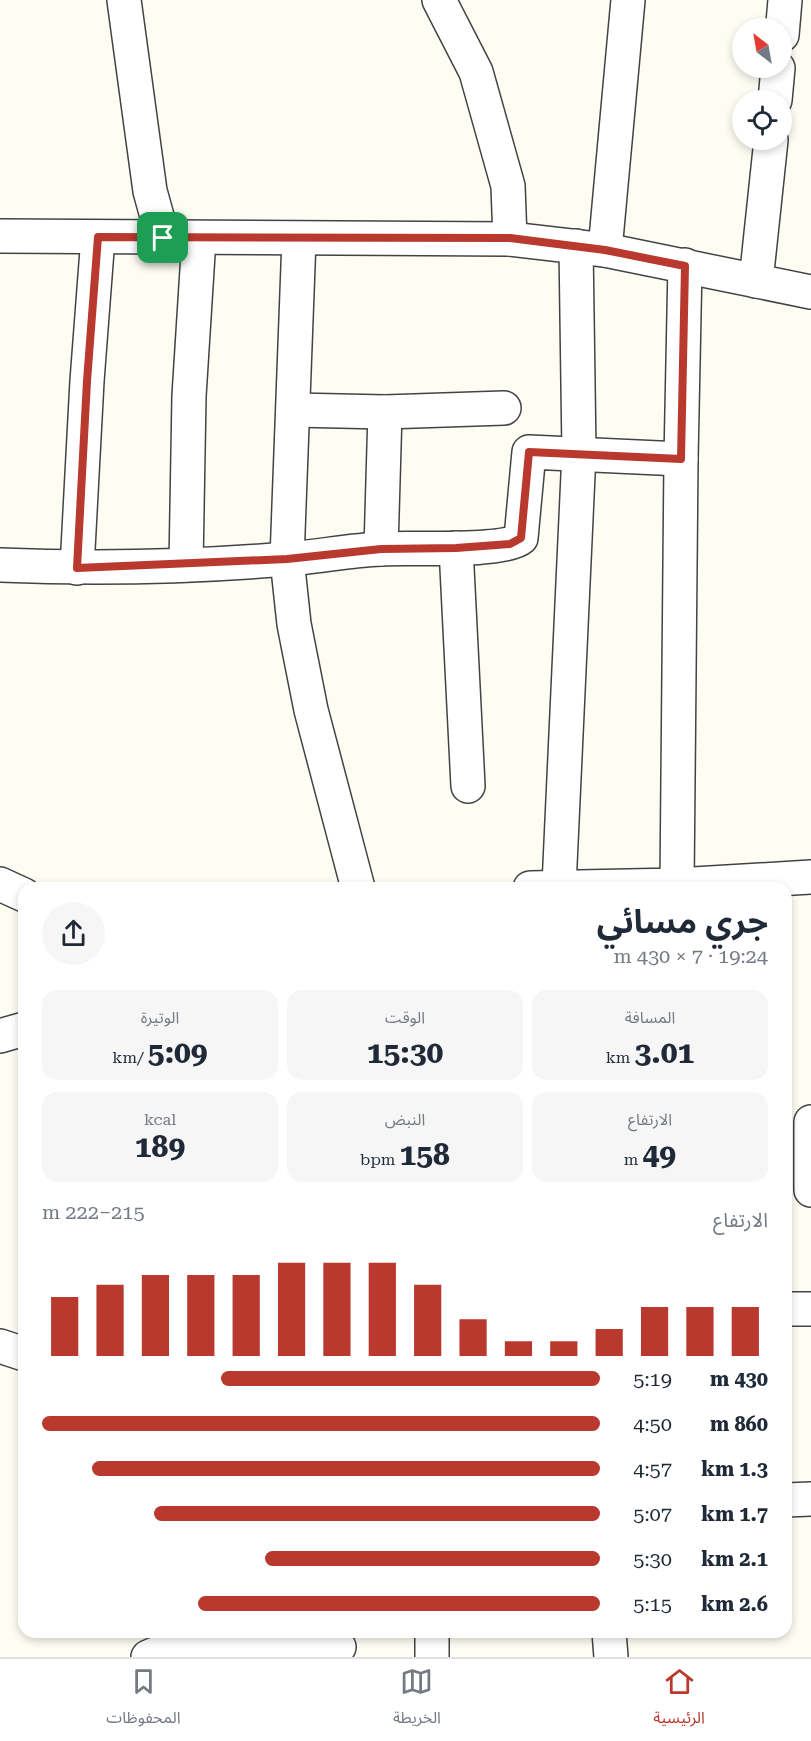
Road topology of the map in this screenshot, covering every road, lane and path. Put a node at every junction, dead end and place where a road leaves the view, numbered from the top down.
1 (124, 0) edge
2 (440, 0) edge
3 (628, 0) edge
4 (785, 0) edge
5 (783, 18) edge
6 (770, 150) edge
7 (0, 236) edge
8 (98, 237) junction
9 (163, 238) junction
10 (199, 238) junction
11 (510, 238) junction
12 (299, 239) junction
13 (591, 248) junction
14 (685, 266) junction
15 (756, 281) junction
16 (811, 292) edge
17 (504, 408) dead end
18 (294, 410) junction
19 (385, 412) junction
20 (579, 453) junction
21 (681, 459) junction
22 (456, 548) junction
23 (381, 549) junction
24 (287, 559) junction
25 (0, 565) edge
26 (186, 565) junction
27 (77, 568) junction
28 (468, 786) dead end
29 (811, 877) edge
30 (355, 882) edge
31 (544, 882) edge
32 (677, 882) edge
33 (727, 882) edge
34 (0, 884) edge
35 (18, 892) edge
36 (18, 1031) edge
37 (0, 1036) edge
38 (811, 1122) edge
39 (811, 1190) edge
40 (792, 1309) edge
41 (811, 1309) edge
42 (0, 1346) edge
43 (18, 1352) edge
44 (811, 1499) edge
45 (792, 1500) edge
46 (432, 1638) edge
47 (609, 1638) edge
48 (339, 1645) edge
49 (152, 1648) edge
50 (432, 1657) edge
51 (611, 1657) edge

1 - 9 street
2 - 11 street
3 - 13 street
4 - 5 street
6 - 15 street
7 - 8 street
8 - 9 street
8 - 27 street
9 - 10 street
10 - 12 street
10 - 26 street
11 - 12 street
11 - 13 street
12 - 18 street
13 - 14 street
13 - 20 street
14 - 15 street
14 - 21 street
15 - 16 street
17 - 19 street
18 - 19 street
18 - 24 street
19 - 23 street
20 - 21 street
20 - 22 street
20 - 31 street
21 - 32 street
22 - 23 street
22 - 28 street
23 - 24 street
24 - 26 street
24 - 30 street
25 - 27 street
26 - 27 street
29 - 33 street
34 - 35 street
36 - 37 street
38 - 39 street
40 - 41 street
42 - 43 street
44 - 45 street
46 - 50 street
47 - 51 street
48 - 49 street

